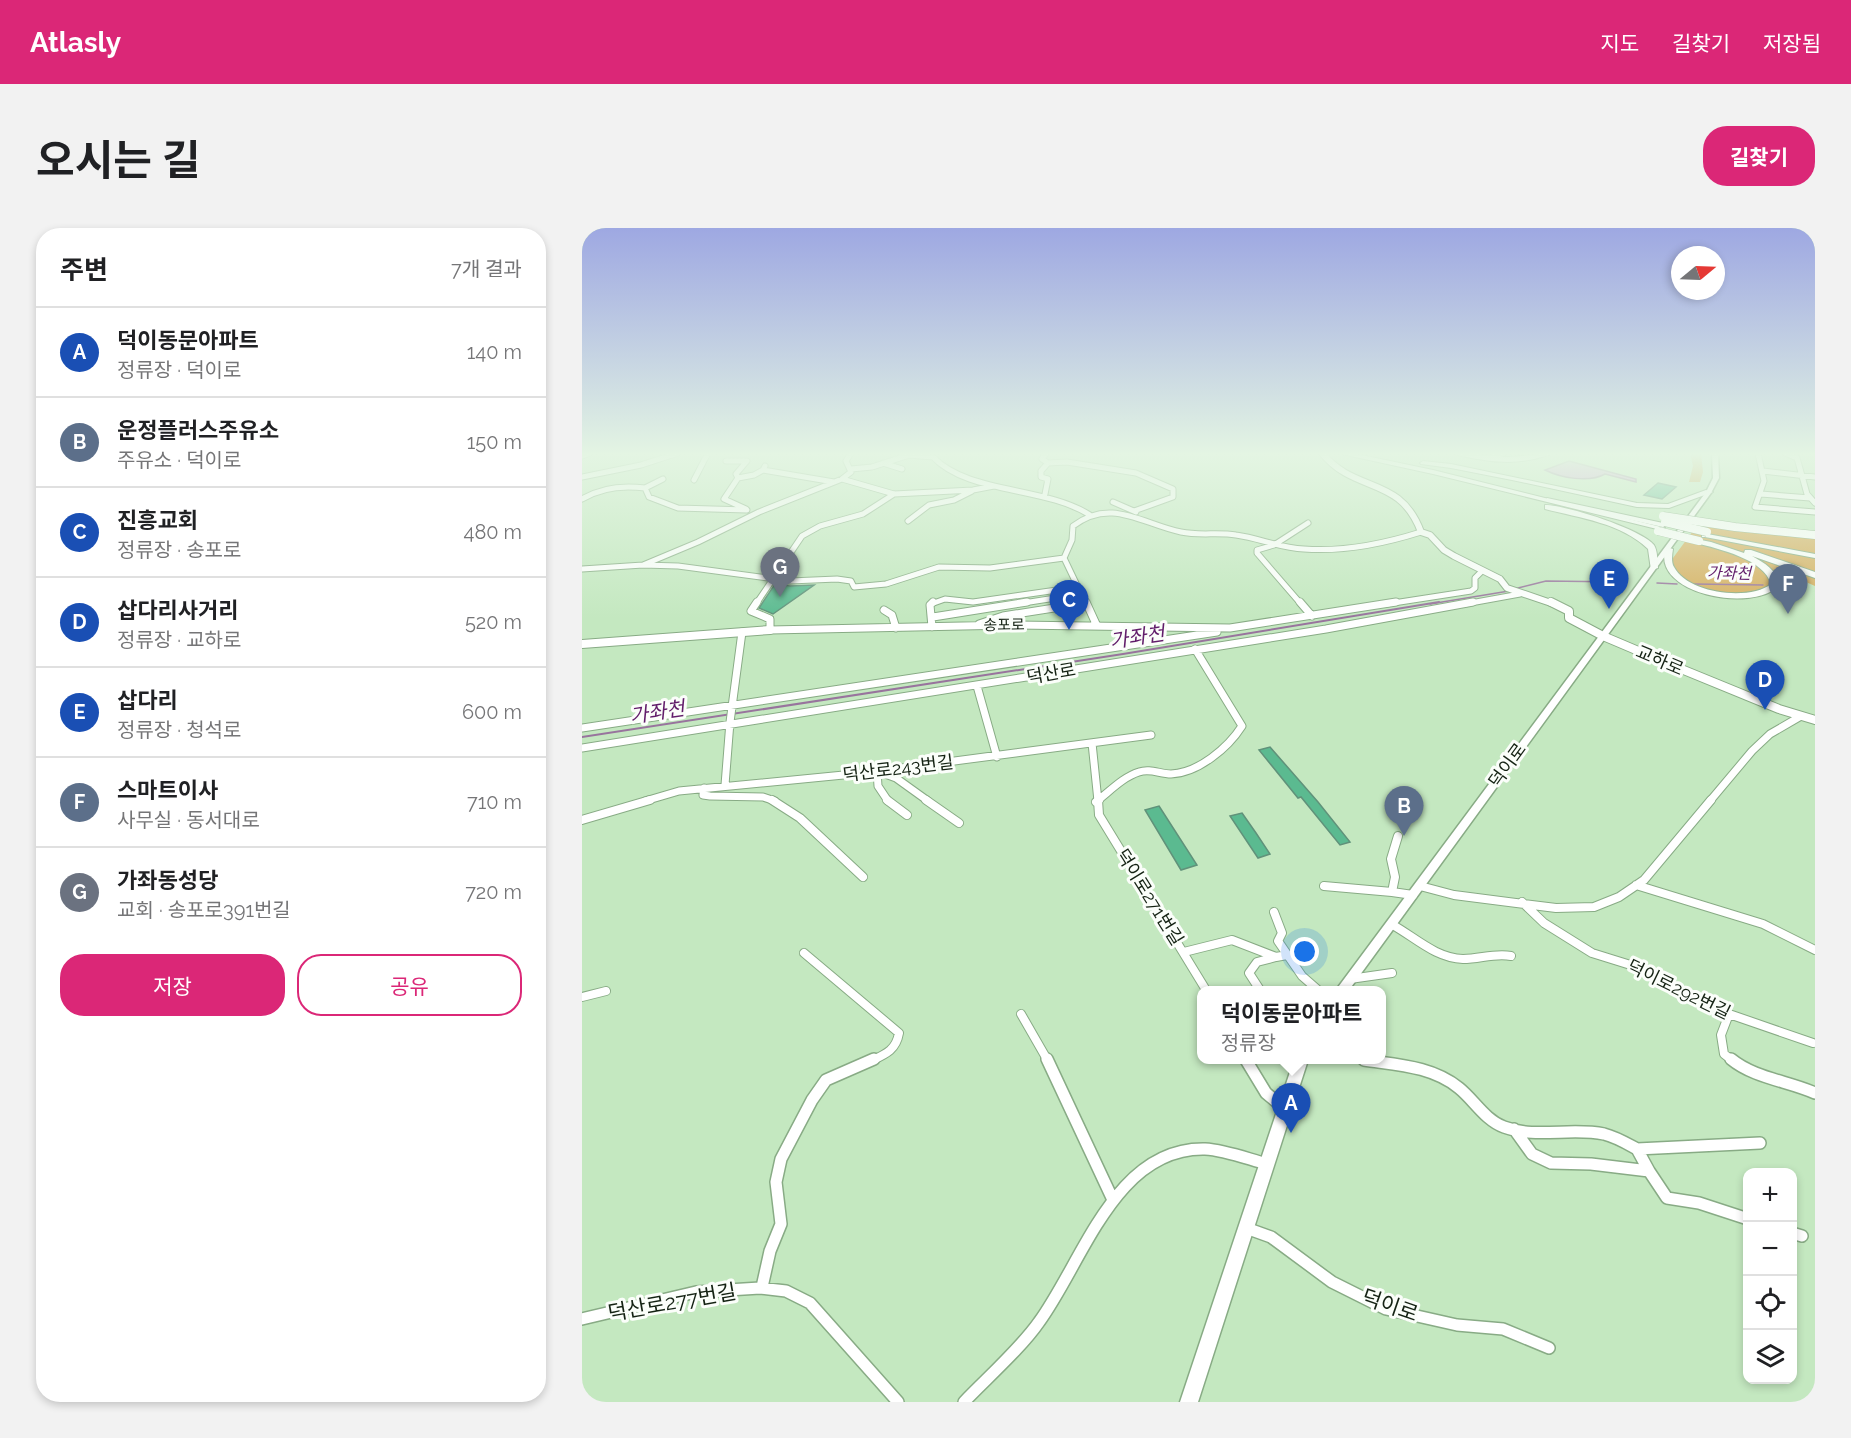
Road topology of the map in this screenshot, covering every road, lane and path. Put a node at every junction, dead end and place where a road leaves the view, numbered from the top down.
1 (677, 508) edge
2 (742, 508) edge
3 (770, 508) edge
4 (872, 508) edge
5 (925, 508) edge
6 (1076, 508) edge
7 (1127, 508) edge
8 (1143, 508) edge
9 (1409, 508) edge
10 (1551, 508) edge
11 (1580, 508) edge
12 (1586, 508) edge
13 (1603, 508) edge
14 (1698, 508) edge
15 (1762, 508) edge
16 (747, 510) junction
17 (1134, 511) junction
18 (759, 512) junction
19 (1815, 512) edge
20 (1090, 514) junction
21 (1142, 518) junction
22 (908, 521) dead end
23 (1308, 523) dead end
24 (1662, 524) junction
25 (1421, 532) junction
26 (1815, 535) edge
27 (1703, 536) junction
28 (1274, 544) junction
29 (1669, 549) junction
30 (1815, 554) edge
31 (1064, 558) junction
32 (643, 565) junction
33 (1654, 568) junction
34 (582, 569) edge
35 (1482, 571) junction
36 (1812, 574) edge
37 (774, 577) junction
38 (1078, 587) junction
39 (1514, 591) junction
40 (1081, 594) junction
41 (1086, 603) junction
42 (884, 610) dead end
43 (1312, 616) junction
44 (933, 617) junction
45 (977, 626) junction
46 (1097, 626) junction
47 (932, 627) junction
48 (896, 628) junction
49 (1230, 628) junction
50 (770, 630) junction
51 (742, 632) junction
52 (1603, 636) junction
53 (582, 644) edge
54 (1195, 649) junction
55 (977, 686) junction
56 (732, 705) junction
57 (1801, 716) junction
58 (1815, 720) edge
59 (729, 724) junction
60 (582, 728) edge
61 (1151, 735) dead end
62 (1092, 743) junction
63 (582, 748) edge
64 (997, 756) junction
65 (877, 771) junction
66 (725, 785) junction
67 (704, 788) junction
68 (1096, 802) junction
69 (907, 815) dead end
70 (582, 820) edge
71 (959, 823) dead end
72 (1398, 836) dead end
73 (863, 877) dead end
74 (1636, 885) junction
75 (1324, 886) dead end
76 (1416, 890) junction
77 (1392, 892) junction
78 (1522, 903) junction
79 (1274, 912) dead end
80 (1391, 924) junction
81 (1815, 950) edge
82 (1184, 952) junction
83 (804, 953) dead end
84 (1287, 955) junction
85 (1511, 956) dead end
86 (1276, 957) junction
87 (1392, 974) dead end
88 (1350, 979) junction
89 (1204, 986) edge
90 (1257, 986) edge
91 (1313, 986) edge
92 (1345, 986) edge
93 (606, 992) dead end
94 (582, 997) edge
95 (1021, 1014) dead end
96 (1729, 1014) junction
97 (1813, 1043) dead end
98 (1386, 1062) edge
99 (1249, 1064) edge
100 (1299, 1064) edge
101 (1815, 1093) edge
102 (1284, 1108) junction
103 (1514, 1129) junction
104 (1760, 1143) dead end
105 (1637, 1149) junction
106 (1267, 1164) junction
107 (1648, 1171) junction
108 (1113, 1200) junction
109 (1743, 1217) edge
110 (1246, 1228) junction
111 (762, 1287) junction
112 (582, 1319) edge
113 (1549, 1348) dead end
114 (898, 1402) edge
115 (964, 1402) edge
116 (1189, 1402) edge

1 - 16 street
2 - 16 street
3 - 18 street
4 - 37 street
5 - 22 street
6 - 20 street
7 - 17 street
8 - 17 street
9 - 25 street, 교하로
10 - 33 main road
11 - 24 main road
12 - 24 main road
13 - 24 main road
14 - 29 main road, 덕이로
15 - 19 street
16 - 18 street
17 - 21 street
18 - 32 street
20 - 21 street
20 - 31 street
21 - 28 street
23 - 28 street
24 - 26 main road, bridge
24 - 27 main road, bridge
25 - 28 street
25 - 35 street, 교하로
27 - 29 main road
27 - 30 main road
27 - 36 main road
28 - 43 street
29 - 33 main road, 덕이로
31 - 37 street
31 - 38 street
32 - 34 street
32 - 37 street
33 - 52 main road, 덕이로
35 - 39 street, 교하로
35 - 43 street, 송포로
37 - 50 street
38 - 40 street
38 - 44 street
39 - 52 street, 교하로
39 - 54 street, 덕산로
40 - 41 street
40 - 44 street
41 - 45 street
41 - 46 street
42 - 48 street
43 - 49 street, 송포로
44 - 47 street
45 - 46 street, 송포로
45 - 47 street, 송포로
46 - 49 street, 송포로
47 - 48 street, 송포로
48 - 50 street, 송포로
49 - 56 street, 덕산로
50 - 51 street, 송포로
51 - 53 street, 송포로
51 - 56 street
52 - 57 street, 교하로
52 - 76 main road, 덕이로
54 - 55 street, 덕산로
54 - 68 street
55 - 59 street, 덕산로
55 - 64 street
56 - 59 street
56 - 60 street, 덕산로
57 - 58 street, 교하로
57 - 74 street
59 - 63 street, 덕산로
59 - 66 street
61 - 62 street, 덕산로243번길
62 - 64 street, 덕산로243번길
62 - 68 street, 덕이로271번길
64 - 65 street, 덕산로243번길
65 - 66 street, 덕산로243번길
65 - 69 street
65 - 71 street
66 - 67 street, 덕산로243번길
67 - 70 street, 덕산로243번길
67 - 73 street
68 - 82 street, 덕이로271번길
72 - 77 street
74 - 78 street
74 - 81 street
75 - 77 street
76 - 77 street
76 - 78 street
76 - 80 main road, 덕이로
78 - 96 street, 덕이로292번길
79 - 84 street
80 - 85 street
80 - 88 main road, 덕이로
82 - 86 street
82 - 89 street, 덕이로271번길
83 - 111 street, 덕산로277번길
84 - 86 street
84 - 91 street
86 - 90 street
87 - 88 street
88 - 92 main road, 덕이로
93 - 94 street
95 - 108 street
96 - 97 street, 덕이로292번길
96 - 101 street
98 - 103 street
99 - 102 street
100 - 102 main road
102 - 106 main road
103 - 105 street
103 - 107 street
104 - 105 street
105 - 107 street
106 - 108 street
106 - 110 main road
107 - 109 street
108 - 115 street
110 - 113 street, 덕이로
110 - 116 main road
111 - 112 street, 덕산로277번길
111 - 114 street, 덕산로277번길

